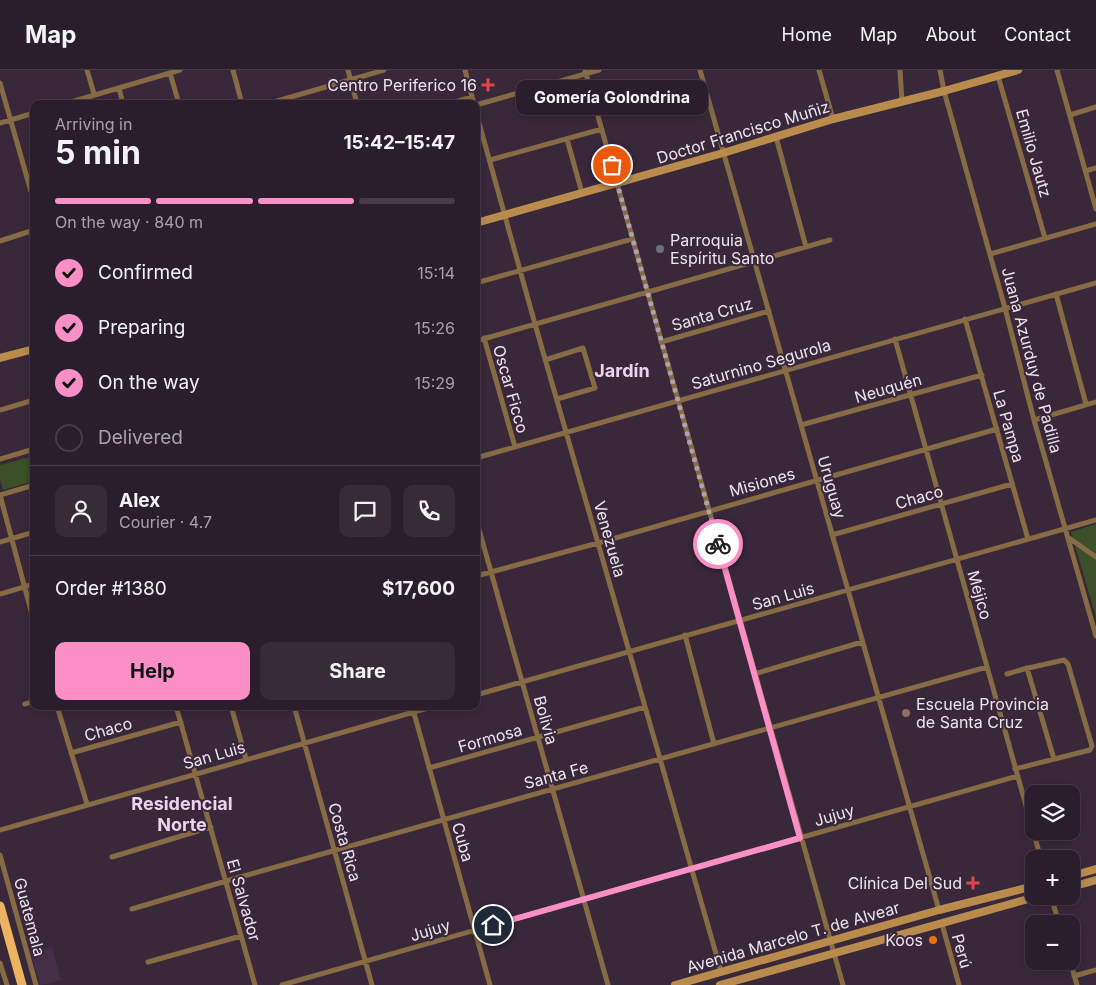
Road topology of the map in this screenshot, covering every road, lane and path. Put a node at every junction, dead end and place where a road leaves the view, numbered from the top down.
1 (87, 70) edge
2 (180, 70) edge
3 (233, 70) edge
4 (348, 70) edge
5 (384, 70) edge
6 (465, 70) edge
7 (599, 70) edge
8 (700, 70) edge
9 (819, 70) edge
10 (900, 70) edge
11 (940, 70) edge
12 (1018, 70) edge
13 (1057, 70) edge
14 (586, 72) edge
15 (170, 73) junction
16 (998, 76) junction
17 (351, 80) junction
18 (0, 83) edge
19 (119, 88) junction
20 (944, 91) junction
21 (94, 94) junction
22 (472, 97) junction
23 (76, 100) edge
24 (122, 100) edge
25 (178, 100) edge
26 (241, 100) edge
27 (281, 100) edge
28 (356, 100) edge
29 (462, 100) edge
30 (473, 100) edge
31 (902, 101) junction
32 (480, 103) edge
33 (1096, 107) edge
34 (30, 114) edge
35 (1070, 115) junction
36 (833, 119) junction
37 (11, 120) junction
38 (0, 123) edge
39 (480, 125) edge
40 (602, 129) junction
41 (776, 137) junction
42 (567, 139) junction
43 (723, 153) junction
44 (490, 160) junction
45 (1096, 168) edge
46 (1086, 171) junction
47 (617, 184) junction
48 (30, 188) edge
49 (582, 193) junction
50 (1096, 209) edge
51 (505, 215) junction
52 (480, 222) edge
53 (1096, 224) edge
54 (30, 231) edge
55 (1045, 238) junction
56 (632, 239) junction
57 (830, 240) dead end
58 (0, 241) edge
59 (806, 247) junction
60 (990, 254) junction
61 (755, 262) junction
62 (520, 271) junction
63 (480, 282) edge
64 (1096, 283) edge
65 (648, 293) junction
66 (1056, 294) junction
67 (1005, 308) junction
68 (769, 311) junction
69 (966, 319) junction
70 (535, 324) junction
71 (484, 338) junction
72 (895, 339) junction
73 (480, 340) edge
74 (661, 342) junction
75 (30, 349) edge
76 (0, 358) edge
77 (545, 360) junction
78 (786, 370) junction
79 (982, 374) junction
80 (910, 395) junction
81 (557, 399) junction
82 (678, 400) junction
83 (30, 401) edge
84 (1096, 402) edge
85 (1086, 404) junction
86 (0, 410) edge
87 (1034, 420) junction
88 (801, 425) junction
89 (997, 429) junction
90 (566, 432) junction
91 (514, 447) junction
92 (925, 448) junction
93 (30, 450) edge
94 (480, 457) edge
95 (0, 459) edge
96 (816, 479) junction
97 (1012, 484) junction
98 (30, 486) edge
99 (0, 495) edge
100 (941, 504) junction
101 (708, 511) junction
102 (1096, 520) edge
103 (1066, 529) junction
104 (30, 533) edge
105 (480, 533) edge
106 (832, 535) junction
107 (12, 538) junction
108 (1069, 538) junction
109 (1028, 539) junction
110 (0, 542) edge
111 (598, 543) junction
112 (1096, 557) edge
113 (957, 560) junction
114 (491, 572) junction
115 (480, 575) edge
116 (30, 585) edge
117 (24, 587) junction
118 (848, 590) junction
119 (0, 594) edge
120 (30, 608) edge
121 (739, 621) junction
122 (685, 635) junction
123 (1096, 636) edge
124 (862, 642) junction
125 (629, 652) junction
126 (987, 667) junction
127 (1027, 668) junction
128 (754, 674) junction
129 (1007, 674) dead end
130 (522, 682) junction
131 (480, 694) edge
132 (878, 698) junction
133 (30, 702) edge
134 (24, 704) dead end
135 (645, 707) junction
136 (58, 710) edge
137 (177, 710) edge
138 (232, 710) edge
139 (295, 710) edge
140 (410, 710) edge
141 (413, 710) edge
142 (181, 722) junction
143 (770, 729) junction
144 (538, 737) junction
145 (304, 743) junction
146 (714, 744) junction
147 (71, 753) junction
148 (246, 759) junction
149 (1054, 759) junction
150 (660, 760) junction
151 (429, 768) junction
152 (1016, 769) junction
153 (196, 774) junction
154 (1018, 776) junction
155 (552, 789) junction
156 (87, 804) junction
157 (909, 807) junction
158 (444, 820) junction
159 (211, 827) junction
160 (0, 830) edge
161 (800, 838) junction
162 (334, 850) junction
163 (1039, 850) edge
164 (0, 855) edge
165 (112, 857) dead end
166 (1096, 868) edge
167 (692, 869) junction
168 (1080, 873) edge
169 (1096, 880) edge
170 (226, 881) junction
171 (1080, 884) edge
172 (1025, 888) edge
173 (584, 900) junction
174 (1025, 900) edge
175 (0, 906) edge
176 (132, 909) dead end
177 (939, 910) junction
178 (942, 924) junction
179 (475, 930) junction
180 (3, 931) edge
181 (242, 936) junction
182 (830, 940) junction
183 (834, 952) junction
184 (148, 962) dead end
185 (365, 962) junction
186 (0, 963) edge
187 (32, 970) junction
188 (1072, 970) edge
189 (1096, 970) edge
190 (721, 972) junction
191 (19, 975) junction
192 (1074, 976) junction
193 (7, 985) edge
194 (22, 985) edge
195 (36, 985) edge
196 (255, 985) edge
197 (282, 985) edge
198 (372, 985) edge
199 (490, 985) edge
200 (608, 985) edge
201 (675, 985) edge
202 (723, 985) edge
203 (843, 985) edge
204 (959, 985) edge
205 (1077, 985) edge

1 - 21 street
2 - 15 street
3 - 26 street
4 - 17 street
5 - 17 street
6 - 22 street
7 - 14 street
8 - 43 street, Uruguay
9 - 36 street
10 - 31 street
11 - 20 street, Juana Azurduy de Padilla
12 - 16 main road, Doctor Francisco Muñiz
13 - 35 street
14 - 32 street
14 - 40 street
15 - 19 street
15 - 25 street
16 - 20 main road, Doctor Francisco Muñiz
16 - 55 street, Emilio Jautz
17 - 27 street
17 - 28 street
18 - 37 street
19 - 21 street
19 - 24 street
20 - 31 main road, Doctor Francisco Muñiz
20 - 60 street, Juana Azurduy de Padilla
21 - 23 street
22 - 29 street
22 - 30 street
31 - 36 main road, Doctor Francisco Muñiz
33 - 35 street
34 - 37 street
35 - 46 street
36 - 41 main road, Doctor Francisco Muñiz
37 - 38 street
37 - 48 street
39 - 44 street, Venezuela
40 - 42 street
40 - 47 street
41 - 43 main road, Doctor Francisco Muñiz
41 - 59 street
42 - 44 street
42 - 49 street
43 - 47 main road, Doctor Francisco Muñiz
43 - 61 street, Uruguay
44 - 51 street, Venezuela
45 - 46 street
46 - 50 street
47 - 49 main road, Doctor Francisco Muñiz
47 - 56 street
49 - 51 main road, Doctor Francisco Muñiz
51 - 52 main road, Doctor Francisco Muñiz
51 - 62 street, Venezuela
53 - 55 street
54 - 58 street
55 - 60 street
56 - 62 street
56 - 65 street
57 - 59 street
59 - 61 street
60 - 67 street, Juana Azurduy de Padilla
61 - 65 street
61 - 68 street, Uruguay
62 - 63 street
62 - 70 street, Venezuela
64 - 66 street, Saturnino Segurola
65 - 70 street
65 - 74 street
66 - 67 street, Saturnino Segurola
66 - 85 street
67 - 69 street, Saturnino Segurola
67 - 87 street, Juana Azurduy de Padilla
68 - 74 street, Santa Cruz
68 - 78 street, Uruguay
69 - 72 street, Saturnino Segurola
69 - 79 street, La Pampa
70 - 71 street
70 - 77 street, Venezuela
71 - 73 street
71 - 91 street, Oscar Ficco
72 - 78 street, Saturnino Segurola
72 - 80 street, Méjico
74 - 82 street
75 - 76 main road
77 - 81 street, Venezuela
77 - 81 street
78 - 82 street, Saturnino Segurola
78 - 88 street, Uruguay
79 - 80 street, Neuquén
79 - 89 street, La Pampa
80 - 88 street, Neuquén
80 - 92 street, Méjico
81 - 90 street, Venezuela
82 - 90 street, Saturnino Segurola
82 - 101 street
83 - 86 street
84 - 85 street
85 - 87 street
87 - 103 street, Juana Azurduy de Padilla
88 - 96 street, Uruguay
89 - 92 street, Misiones
89 - 97 street, La Pampa
90 - 91 street, Saturnino Segurola
90 - 111 street, Venezuela
91 - 94 street, Saturnino Segurola
92 - 96 street, Misiones
92 - 100 street, Méjico
93 - 95 street
96 - 101 street, Misiones
96 - 106 street, Uruguay
97 - 100 street, Chaco
97 - 109 street, La Pampa
98 - 99 street
99 - 107 street
100 - 106 street, Chaco
100 - 113 street, Méjico
101 - 111 street, Misiones
101 - 121 street
102 - 103 street, San Luis
103 - 108 street, Juana Azurduy de Padilla
103 - 109 street, San Luis
104 - 107 street
105 - 114 street, Bolivia
106 - 118 street, Uruguay
107 - 110 street
107 - 117 street
108 - 112 street
108 - 123 street, Juana Azurduy de Padilla
109 - 113 street, San Luis
111 - 114 street, Misiones
111 - 125 street, Venezuela
113 - 118 street, San Luis
113 - 126 street, Méjico
114 - 115 street, Misiones
114 - 130 street, Bolivia
116 - 117 street
117 - 119 street
117 - 120 street
118 - 121 street, San Luis
118 - 124 street, Uruguay
121 - 122 street, San Luis
121 - 128 street
122 - 125 street, San Luis
122 - 146 street
124 - 128 street
124 - 132 street, Uruguay
125 - 130 street, San Luis
125 - 135 street, Venezuela
126 - 132 street, Santa Fe
126 - 152 street, Méjico
127 - 129 street
127 - 149 street
127 - 149 street
128 - 143 street
130 - 131 street, San Luis
130 - 144 street, Bolivia
132 - 143 street, Santa Fe
132 - 157 street, Uruguay
133 - 134 street
135 - 144 street, Formosa
135 - 150 street, Venezuela
136 - 147 street
137 - 142 street, El Salvador
138 - 148 street
139 - 145 street, Costa Rica
140 - 145 street, San Luis
141 - 151 street, Cuba
142 - 147 street, Chaco
142 - 153 street, El Salvador
143 - 146 street, Santa Fe
143 - 161 street
144 - 151 street, Formosa
144 - 155 street, Bolivia
145 - 148 street, San Luis
145 - 162 street, Costa Rica
146 - 150 street, Santa Fe
147 - 156 street
148 - 153 street, San Luis
149 - 152 street
150 - 155 street, Santa Fe
150 - 167 street, Venezuela
151 - 158 street, Cuba
152 - 154 street, Méjico
153 - 156 street, San Luis
153 - 159 street, El Salvador
154 - 157 street, Jujuy
154 - 163 street, Méjico
155 - 158 street, Santa Fe
155 - 173 street, Bolivia
156 - 160 street, San Luis
157 - 161 street, Jujuy
157 - 177 street, Uruguay
158 - 162 street, Santa Fe
158 - 179 street, Cuba
159 - 165 street
159 - 170 street, El Salvador
161 - 167 street, Jujuy
161 - 182 street
162 - 170 street, Santa Fe
162 - 185 street, Costa Rica
164 - 187 street, Guatemala
166 - 168 main road
167 - 173 street, Jujuy
167 - 190 street, Venezuela
169 - 171 main road
170 - 176 street, Santa Fe
170 - 181 street, El Salvador
172 - 177 main road, Avenida Marcelo T. de Alvear
173 - 179 street, Jujuy
173 - 200 street, Bolivia
174 - 178 main road, Avenida Marcelo T. de Alvear
175 - 180 highway
177 - 182 main road, Avenida Marcelo T. de Alvear
178 - 183 main road, Avenida Marcelo T. de Alvear
178 - 204 street, Perú
179 - 185 street, Jujuy
179 - 199 street, Cuba
180 - 191 highway
181 - 184 street
181 - 196 street, El Salvador
182 - 183 street
182 - 190 main road, Avenida Marcelo T. de Alvear
183 - 202 main road, Avenida Marcelo T. de Alvear
183 - 203 street
185 - 197 street, Jujuy
185 - 198 street, Costa Rica
186 - 193 street
187 - 191 street
187 - 195 street, Guatemala
188 - 192 street
189 - 192 street
190 - 201 main road, Avenida Marcelo T. de Alvear
191 - 194 highway
192 - 205 street

